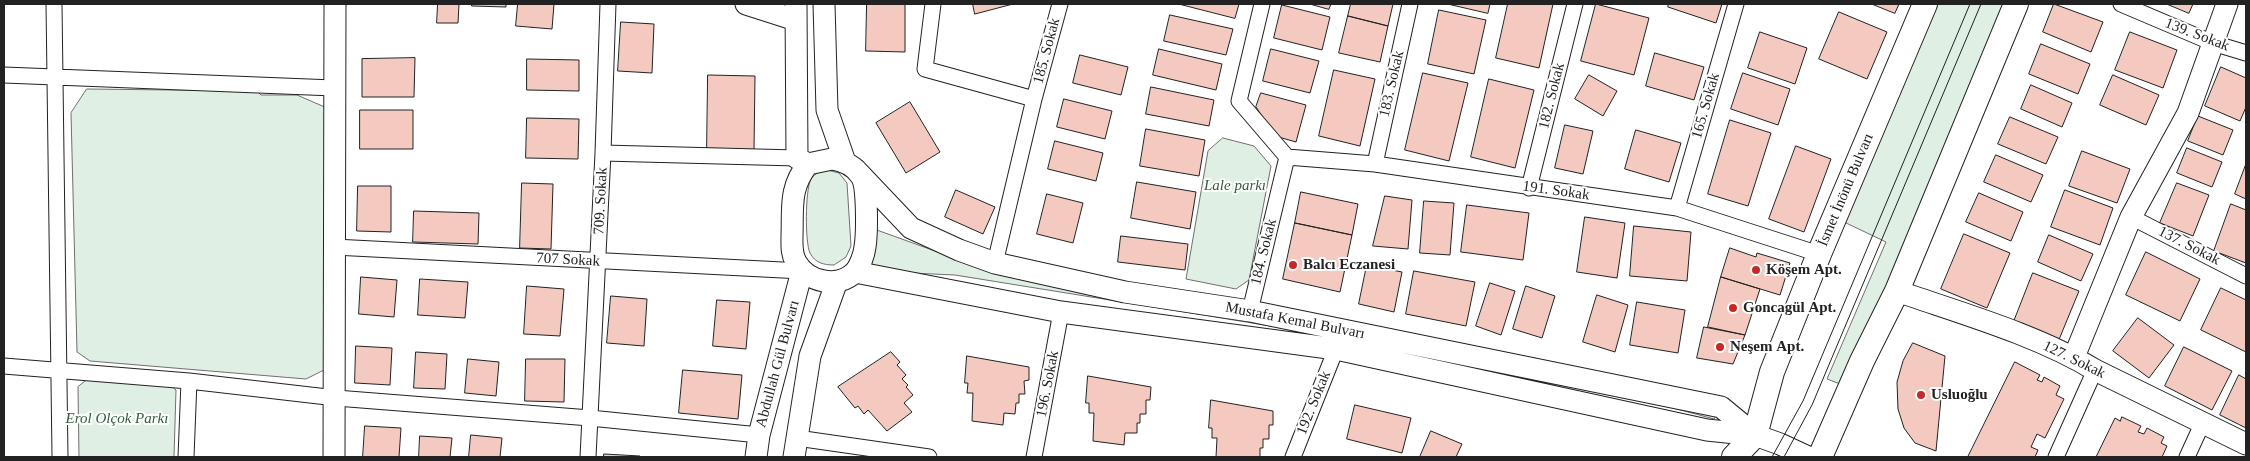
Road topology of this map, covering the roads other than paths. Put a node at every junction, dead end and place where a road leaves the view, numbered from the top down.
1 (54, 4) edge
2 (336, 4) edge
3 (608, 4) edge
4 (746, 4) edge
5 (824, 4) edge
6 (933, 4) edge
7 (1060, 4) edge
8 (1262, 4) edge
9 (1410, 4) edge
10 (1575, 4) edge
11 (1736, 4) edge
12 (1925, 4) edge
13 (2016, 4) edge
14 (2121, 4) edge
15 (2227, 4) edge
16 (796, 12) edge
17 (2213, 43) junction
18 (2246, 53) edge
19 (4, 76) edge
20 (55, 78) junction
21 (334, 88) junction
22 (1034, 99) junction
23 (603, 153) junction
24 (1287, 157) junction
25 (802, 160) junction
26 (1375, 164) junction
27 (850, 165) junction
28 (1529, 188) junction
29 (1677, 208) junction
30 (2131, 217) junction
31 (334, 247) junction
32 (1820, 254) junction
33 (598, 262) junction
34 (995, 263) junction
35 (802, 271) junction
36 (2246, 276) edge
37 (846, 277) junction
38 (1897, 291) junction
39 (1250, 311) junction
40 (1061, 312) junction
41 (1336, 349) junction
42 (2074, 357) junction
43 (4, 366) edge
44 (59, 370) junction
45 (2095, 370) junction
46 (189, 381) junction
47 (336, 398) junction
48 (590, 418) junction
49 (2203, 422) junction
50 (759, 435) junction
51 (1755, 435) junction
52 (2246, 444) edge
53 (795, 448) edge
54 (60, 457) edge
55 (186, 457) edge
56 (334, 457) edge
57 (588, 457) edge
58 (756, 457) edge
59 (929, 457) edge
60 (1034, 457) edge
61 (1292, 457) edge
62 (1734, 457) edge
63 (1808, 457) edge
64 (1820, 457) edge
65 (2056, 457) edge
66 (2187, 457) edge

1 - 20 street
2 - 21 main road
3 - 23 street, 709. Sokak
4 - 16 main road
5 - 27 main road
6 - 22 street
7 - 22 street, 185. Sokak
8 - 24 street
9 - 26 street, 183. Sokak
10 - 28 street, 182. Sokak
11 - 29 street, 165. Sokak
12 - 32 main road, İsmet İnönü Bulvarı
13 - 38 main road
14 - 17 street, 139. Sokak
15 - 17 main road
16 - 25 main road
17 - 18 street, 139. Sokak
17 - 30 main road
19 - 20 street
20 - 21 street
20 - 44 street
21 - 31 main road
22 - 34 street, 185. Sokak
23 - 25 street
23 - 33 street, 709. Sokak
24 - 26 street, 191. Sokak
24 - 39 street, 184. Sokak
25 - 27 main road
25 - 35 main road
26 - 28 street, 191. Sokak
27 - 34 main road, Mustafa Kemal Bulvarı
27 - 37 main road, Abdullah Gül Bulvarı
28 - 29 street, 191. Sokak
29 - 32 street, 191. Sokak
30 - 36 street, 137. Sokak
30 - 42 main road
31 - 33 street, 707 Sokak
31 - 47 main road
32 - 51 main road, İsmet İnönü Bulvarı
33 - 35 street, 707 Sokak
33 - 48 street, 709. Sokak
34 - 39 main road, Mustafa Kemal Bulvarı
35 - 37 main road, Mustafa Kemal Bulvarı
35 - 50 main road, Abdullah Gül Bulvarı
37 - 40 main road, Mustafa Kemal Bulvarı
37 - 53 main road, Abdullah Gül Bulvarı
38 - 42 main road, 127. Sokak
38 - 64 main road
39 - 51 main road, Mustafa Kemal Bulvarı
40 - 41 main road, Mustafa Kemal Bulvarı
40 - 60 street, 196. Sokak
41 - 51 main road, Mustafa Kemal Bulvarı
41 - 61 street, 192. Sokak
42 - 45 main road, 127. Sokak
43 - 44 street
44 - 46 street
44 - 54 street
45 - 49 main road, 127. Sokak
45 - 65 street
46 - 47 street
46 - 55 street
47 - 48 street
47 - 56 main road
48 - 50 street
48 - 57 street, 709. Sokak
49 - 52 main road, 127. Sokak
49 - 66 street
50 - 58 main road, Abdullah Gül Bulvarı
51 - 62 main road, İsmet İnönü Bulvarı
51 - 63 main road, Mustafa Kemal Bulvarı
53 - 59 street

